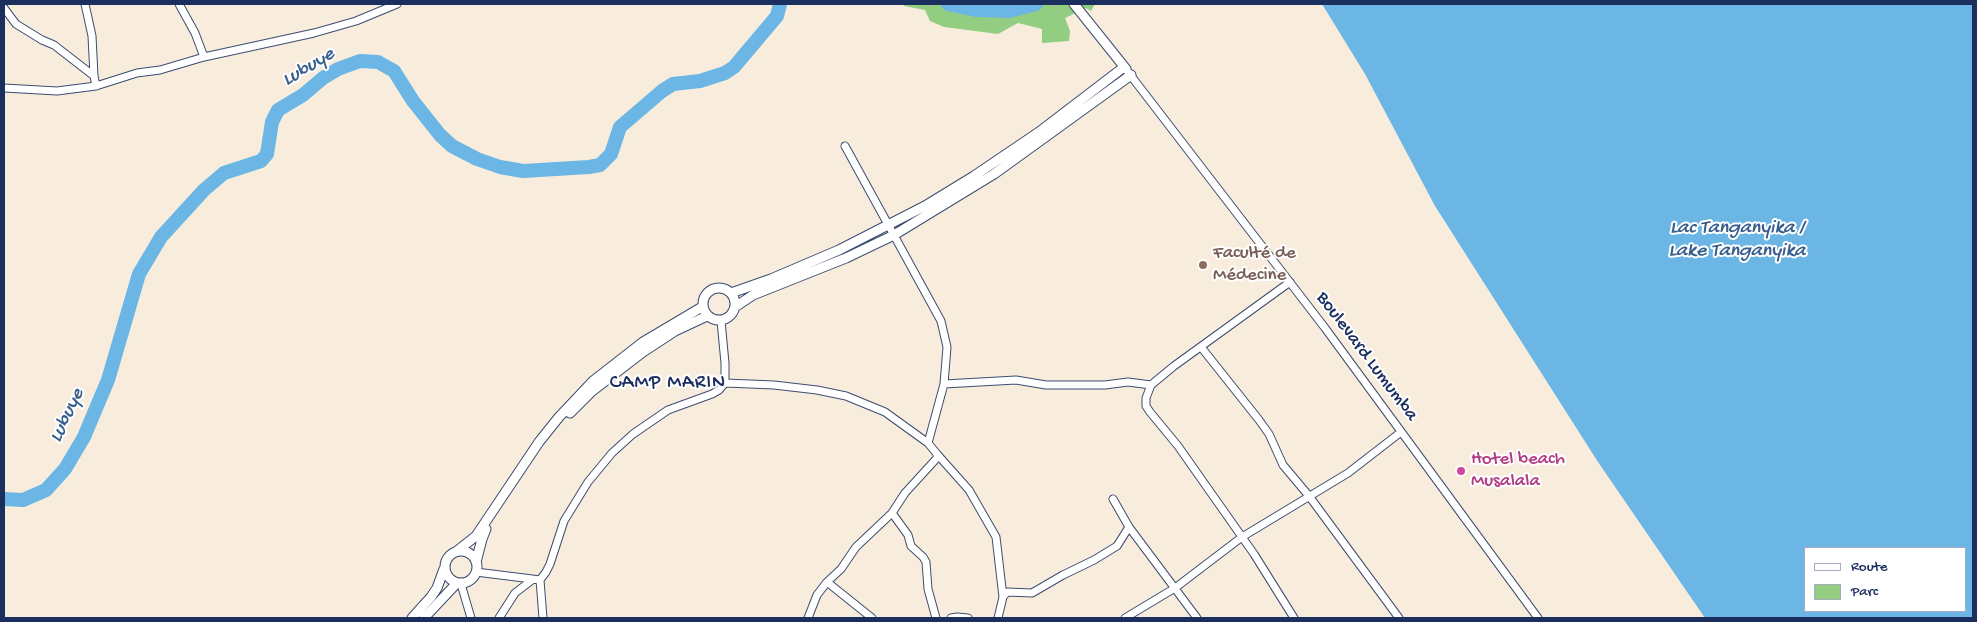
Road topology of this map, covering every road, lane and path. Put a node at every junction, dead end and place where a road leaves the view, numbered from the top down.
1 (85, 4) edge
2 (179, 4) edge
3 (397, 4) edge
4 (1074, 4) edge
5 (4, 8) edge
6 (204, 57) junction
7 (1127, 71) junction
8 (94, 76) junction
9 (96, 86) junction
10 (4, 88) edge
11 (844, 146) dead end
12 (889, 224) junction
13 (894, 235) junction
14 (1290, 282) junction
15 (731, 293) junction
16 (702, 307) junction
17 (735, 307) junction
18 (707, 316) junction
19 (721, 321) junction
20 (1201, 347) junction
21 (725, 383) junction
22 (944, 384) junction
23 (1151, 385) junction
24 (1401, 432) junction
25 (928, 443) junction
26 (937, 454) junction
27 (1308, 496) junction
28 (1113, 499) dead end
29 (892, 512) junction
30 (1129, 527) junction
31 (1242, 537) junction
32 (457, 551) junction
33 (476, 562) junction
34 (444, 568) junction
35 (476, 572) junction
36 (536, 580) junction
37 (826, 582) junction
38 (459, 584) junction
39 (1175, 588) junction
40 (1003, 597) junction
41 (412, 618) edge
42 (424, 618) edge
43 (471, 618) edge
44 (499, 618) edge
45 (543, 618) edge
46 (808, 618) edge
47 (872, 618) edge
48 (936, 618) edge
49 (951, 618) edge
50 (968, 618) edge
51 (998, 618) edge
52 (1125, 618) edge
53 (1197, 618) edge
54 (1294, 618) edge
55 (1399, 618) edge
56 (1538, 618) edge

1 - 8 street
2 - 6 street
3 - 6 street
4 - 7 street
5 - 8 street
6 - 9 street
7 - 12 street
7 - 13 street
7 - 14 street, Boulevard Lumumba
8 - 9 street
9 - 10 street
11 - 12 street
12 - 13 street
12 - 15 street
13 - 17 street
13 - 22 street
14 - 20 street
14 - 24 street, Boulevard Lumumba
15 - 16 street
15 - 17 street
16 - 18 street
16 - 32 street
17 - 19 street
18 - 19 street
18 - 33 street
19 - 21 street
20 - 23 street
20 - 27 street
21 - 25 street
21 - 36 street
22 - 23 street
22 - 25 street
23 - 31 street
24 - 27 street
24 - 56 street, Boulevard Lumumba
25 - 26 street
26 - 29 street
26 - 40 street
27 - 31 street
27 - 55 street
28 - 30 street
29 - 37 street
29 - 48 street
30 - 39 street
30 - 40 street
31 - 39 street
31 - 54 street
32 - 33 street
32 - 34 street
33 - 35 street
34 - 38 street
34 - 41 street
35 - 36 street
35 - 38 street
36 - 44 street
36 - 45 street
37 - 46 street
37 - 47 street
38 - 42 street
38 - 43 street
39 - 52 street
39 - 53 street
40 - 51 street
49 - 50 street

